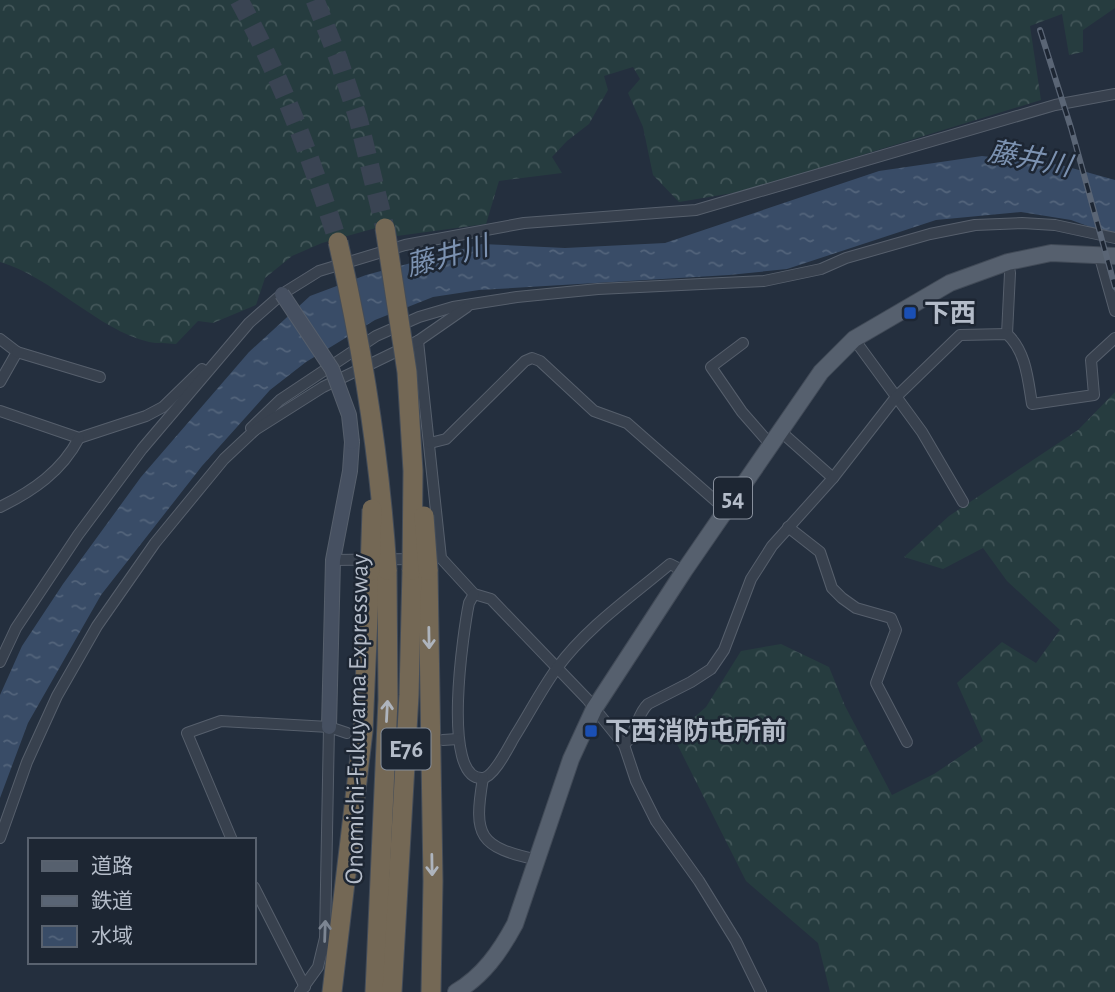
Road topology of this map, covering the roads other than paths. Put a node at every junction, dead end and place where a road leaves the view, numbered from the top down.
1 (1115, 94) edge
2 (385, 228) tunnel mouth
3 (1115, 239) edge
4 (338, 242) tunnel mouth
5 (1107, 255) edge
6 (1008, 262) junction
7 (282, 294) junction
8 (470, 306) junction
9 (1115, 311) edge
10 (249, 323) junction
11 (1007, 334) junction
12 (1115, 338) edge
13 (0, 339) edge
14 (854, 339) junction
15 (418, 341) junction
16 (743, 343) dead end
17 (17, 352) junction
18 (100, 377) dead end
19 (0, 382) edge
20 (896, 397) junction
21 (0, 411) edge
22 (255, 430) junction
23 (774, 437) junction
24 (79, 438) junction
25 (430, 443) junction
26 (833, 478) junction
27 (963, 502) dead end
28 (0, 507) edge
29 (725, 509) junction
30 (788, 527) junction
31 (333, 560) junction
32 (427, 566) junction
33 (379, 571) junction
34 (684, 571) junction
35 (474, 594) junction
36 (0, 662) edge
37 (557, 668) junction
38 (594, 709) junction
39 (329, 727) junction
40 (348, 733) dead end
41 (458, 739) junction
42 (443, 740) dead end
43 (907, 743) dead end
44 (624, 745) junction
45 (484, 778) junction
46 (0, 838) edge
47 (231, 838) edge
48 (538, 860) junction
49 (256, 891) edge
50 (386, 928) junction
51 (302, 989) edge
52 (332, 992) edge
53 (375, 992) edge
54 (393, 992) edge
55 (431, 992) edge
56 (456, 992) edge
57 (761, 992) edge

1 - 7 street
2 - 32 highway, Onomichi-Fukuyama Expressway / E76, bridge
3 - 8 street
4 - 33 highway, Onomichi-Fukuyama Expressway / E76, bridge
5 - 6 main road, 54
5 - 9 street
6 - 11 street
6 - 14 main road, 54
7 - 10 street
7 - 31 street, bridge
8 - 15 street
8 - 22 street
10 - 24 street
10 - 36 street
11 - 12 street
11 - 20 street
13 - 17 street
14 - 20 street
14 - 23 main road, 54
15 - 22 street
15 - 25 street
16 - 23 street
17 - 18 street
17 - 19 street
20 - 26 street
20 - 27 street
21 - 24 street
22 - 46 street
23 - 26 street
23 - 29 main road, 54
24 - 28 street
25 - 29 street
25 - 32 street
26 - 30 street
29 - 34 main road, 54
30 - 43 street
30 - 44 street
31 - 32 street
31 - 39 street
32 - 35 street
32 - 50 highway, Onomichi-Fukuyama Expressway / E76
32 -> 55 highway
50 -> 33 highway, Onomichi-Fukuyama Expressway / E76
33 - 52 highway
34 - 37 street
34 - 38 main road, 54
35 - 37 street
35 - 41 street
37 - 38 street
37 - 45 street
38 - 44 street
38 - 48 main road, 54
39 - 40 street
39 - 47 street
51 -> 39 street
41 - 42 street
41 - 45 street
44 - 57 street
45 - 48 street
48 - 56 main road, 54
49 - 51 street
50 - 53 highway, Onomichi-Fukuyama Expressway / E76
50 - 54 highway, Onomichi-Fukuyama Expressway / E76

